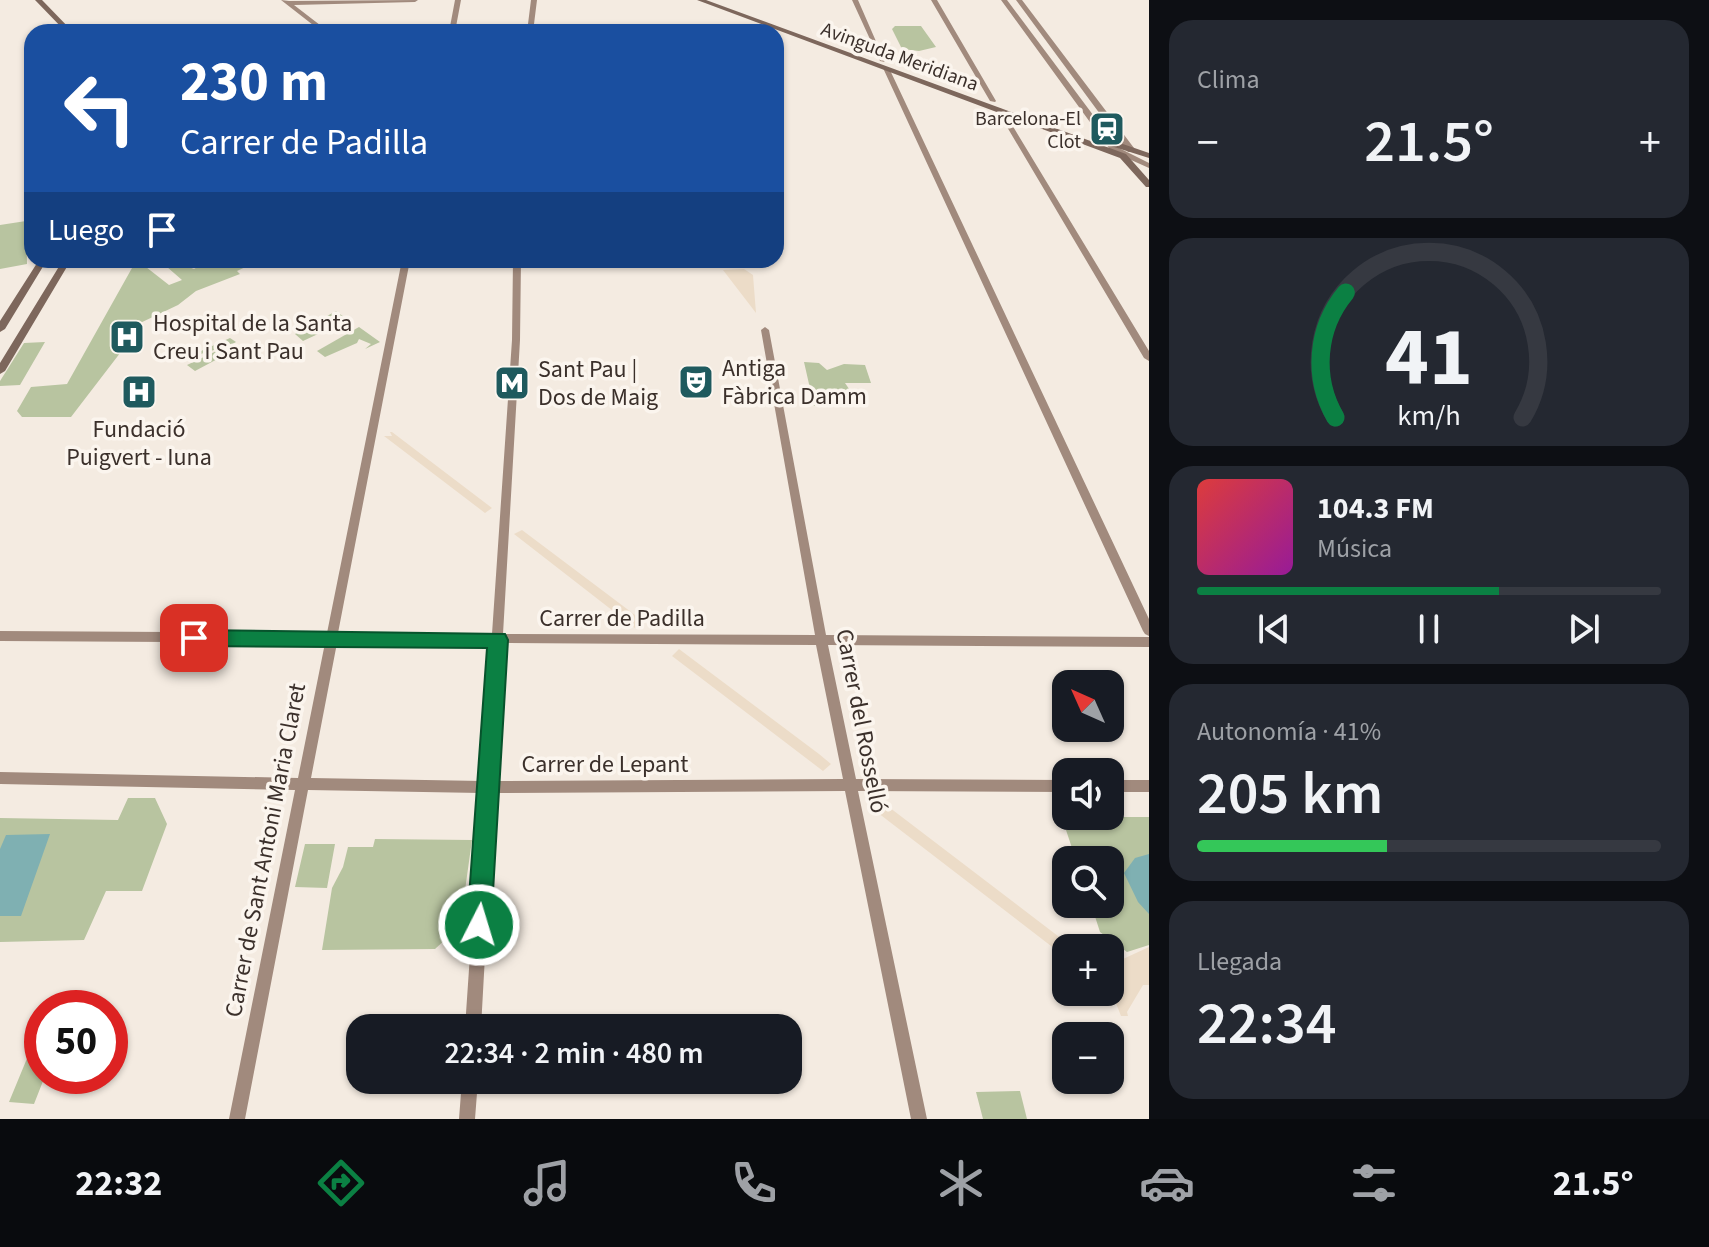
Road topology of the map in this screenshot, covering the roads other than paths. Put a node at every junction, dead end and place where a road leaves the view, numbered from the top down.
1 (38, 0) edge
2 (301, 0) edge
3 (415, 0) edge
4 (458, 0) edge
5 (534, 0) edge
6 (700, 0) edge
7 (715, 0) edge
8 (855, 0) edge
9 (922, 0) edge
10 (935, 0) edge
11 (1004, 0) edge
12 (1019, 0) edge
13 (285, 1) edge
14 (296, 10) junction
15 (62, 24) edge
16 (315, 24) edge
17 (454, 24) edge
18 (531, 24) edge
19 (766, 24) edge
20 (780, 24) edge
21 (784, 25) edge
22 (784, 30) edge
23 (1045, 54) junction
24 (885, 64) junction
25 (1068, 65) junction
26 (993, 101) junction
27 (1000, 110) junction
28 (1109, 142) junction
29 (1129, 154) junction
30 (1149, 156) edge
31 (1149, 166) edge
32 (1149, 185) edge
33 (38, 268) edge
34 (62, 268) edge
35 (404, 268) edge
36 (517, 268) edge
37 (0, 329) edge
38 (765, 330) dead end
39 (1149, 358) edge
40 (0, 371) edge
41 (1149, 631) edge
42 (0, 636) edge
43 (331, 639) junction
44 (821, 639) junction
45 (498, 640) junction
46 (1149, 642) edge
47 (0, 778) edge
48 (301, 785) junction
49 (850, 785) junction
50 (1052, 786) edge
51 (1124, 786) edge
52 (1149, 786) edge
53 (489, 787) junction
54 (474, 1014) edge
55 (469, 1094) edge
56 (237, 1119) edge
57 (467, 1119) edge
58 (919, 1119) edge

1 - 15 main road
2 - 3 main road
2 - 13 main road
2 - 14 main road
4 - 17 main road
5 - 18 main road
6 - 19 main road, Avinguda Meridiana
7 - 20 main road, Avinguda Meridiana
8 - 24 main road
9 - 10 main road
10 - 26 main road
11 - 23 main road
12 - 25 main road
13 - 14 main road
14 - 16 main road
21 - 24 main road, Avinguda Meridiana
22 - 24 main road, Avinguda Meridiana
23 - 25 main road
23 - 28 main road
24 - 26 main road, Avinguda Meridiana
24 - 27 main road, Avinguda Meridiana
24 - 41 main road
25 - 29 main road
26 - 27 main road
26 - 28 main road, Avinguda Meridiana
27 - 29 main road, Avinguda Meridiana
27 - 39 main road
28 - 29 main road, Avinguda Meridiana
29 - 30 main road, Avinguda Meridiana
29 - 31 main road, Avinguda Meridiana
29 - 32 main road
33 - 37 main road
34 - 40 main road
35 - 43 main road, Carrer de Sant Antoni Maria Claret
36 - 45 main road
38 - 44 main road, Carrer del Rosselló
42 - 43 main road, Carrer de Padilla
43 - 45 main road, Carrer de Padilla
43 - 48 main road, Carrer de Sant Antoni Maria Claret
44 - 45 main road, Carrer de Padilla
44 - 46 main road, Carrer de Padilla
44 - 49 main road, Carrer del Rosselló
45 - 53 main road
47 - 48 main road, Carrer de Lepant
48 - 53 main road, Carrer de Lepant
48 - 56 main road, Carrer de Sant Antoni Maria Claret
49 - 50 main road, Carrer de Lepant
49 - 53 main road, Carrer de Lepant
49 - 58 main road, Carrer del Rosselló
51 - 52 main road
53 - 54 main road
55 - 57 main road

